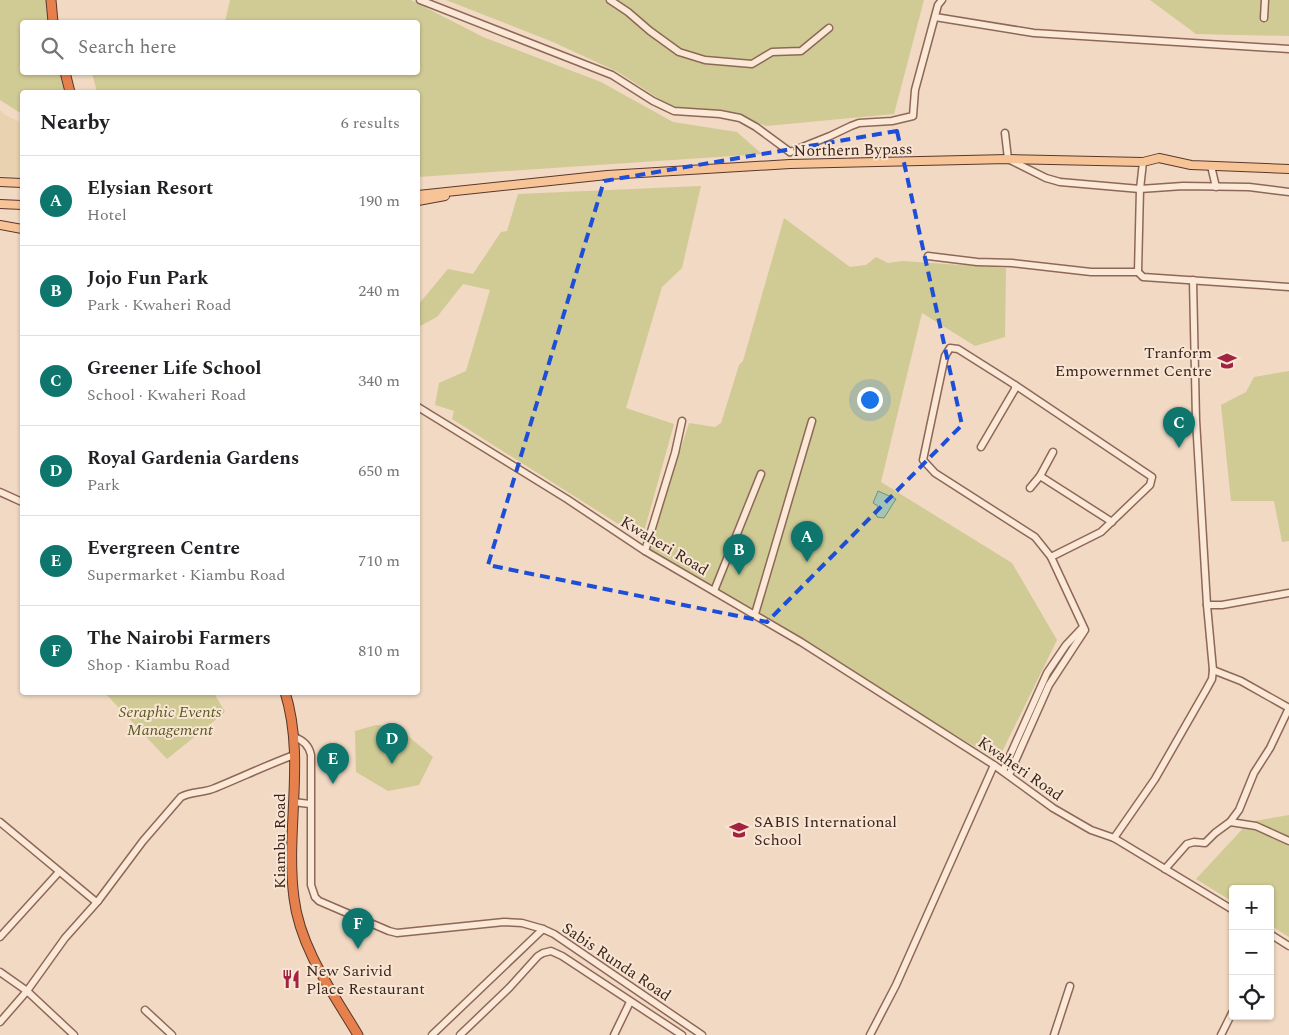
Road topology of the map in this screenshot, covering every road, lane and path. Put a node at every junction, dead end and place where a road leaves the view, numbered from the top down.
1 (51, 0) edge
2 (420, 0) edge
3 (610, 0) edge
4 (942, 0) edge
5 (1265, 0) edge
6 (935, 17) junction
7 (1264, 18) dead end
8 (54, 20) edge
9 (829, 28) dead end
10 (1289, 49) edge
11 (66, 75) edge
12 (70, 90) edge
13 (1005, 133) dead end
14 (790, 152) junction
15 (1008, 159) junction
16 (1144, 162) junction
17 (790, 164) junction
18 (1211, 166) junction
19 (1289, 169) edge
20 (0, 182) edge
21 (20, 183) edge
22 (1216, 187) junction
23 (474, 189) junction
24 (1140, 189) junction
25 (1289, 192) edge
26 (420, 195) edge
27 (420, 201) edge
28 (0, 204) edge
29 (20, 205) edge
30 (0, 225) edge
31 (20, 229) edge
32 (928, 256) dead end
33 (1138, 272) junction
34 (1193, 280) junction
35 (1289, 287) edge
36 (1015, 386) junction
37 (420, 408) edge
38 (682, 421) dead end
39 (812, 421) dead end
40 (981, 447) dead end
41 (1054, 452) dead end
42 (761, 474) dead end
43 (1040, 476) junction
44 (1030, 488) dead end
45 (0, 492) edge
46 (20, 501) edge
47 (1112, 522) junction
48 (645, 551) junction
49 (1051, 557) junction
50 (714, 591) junction
51 (1289, 593) edge
52 (1207, 605) junction
53 (755, 614) junction
54 (1214, 670) junction
55 (286, 695) edge
56 (1289, 708) edge
57 (294, 737) junction
58 (294, 755) junction
59 (994, 765) junction
60 (1006, 773) junction
61 (293, 802) junction
62 (310, 804) junction
63 (0, 822) edge
64 (1230, 822) junction
65 (1114, 838) junction
66 (1289, 841) edge
67 (1165, 869) junction
68 (59, 872) junction
69 (98, 901) junction
70 (1229, 908) edge
71 (543, 929) junction
72 (0, 937) edge
73 (1274, 937) edge
74 (1289, 946) edge
75 (0, 972) edge
76 (1070, 986) dead end
77 (27, 991) junction
78 (630, 1002) junction
79 (145, 1010) dead end
80 (1229, 1019) edge
81 (0, 1022) edge
82 (66, 1032) edge
83 (74, 1035) edge
84 (172, 1035) edge
85 (358, 1035) edge
86 (432, 1035) edge
87 (460, 1035) edge
88 (614, 1035) edge
89 (682, 1035) edge
90 (702, 1035) edge
91 (870, 1035) edge
92 (1054, 1035) edge
93 (1221, 1035) edge

1 - 8 highway
2 - 14 street
3 - 9 street
4 - 6 street
5 - 7 street
6 - 10 street
6 - 14 street
11 - 12 highway
13 - 15 street
14 - 17 street
15 - 16 main road, Northern Bypass
15 - 17 main road, Northern Bypass
15 - 24 street
16 - 18 main road, Northern Bypass
16 - 24 street
17 - 23 main road, Northern Bypass
18 - 19 main road, Northern Bypass
18 - 22 street
20 - 21 main road
22 - 24 street
22 - 25 street
23 - 26 main road, Northern Bypass
23 - 27 main road
24 - 33 street
28 - 29 main road
30 - 31 main road
32 - 33 street
33 - 34 street
34 - 35 street
34 - 52 street
36 - 40 street
36 - 47 street
36 - 49 street
37 - 48 street, Kwaheri Road
38 - 48 street
39 - 53 street
41 - 43 street
42 - 50 street
43 - 44 street
43 - 47 street
45 - 46 street
47 - 49 street
48 - 50 street, Kwaheri Road
49 - 60 street
50 - 53 street, Kwaheri Road
51 - 52 street
52 - 54 street
53 - 59 street, Kwaheri Road
54 - 56 street
54 - 65 street
55 - 57 highway, Kiambu Road
56 - 64 street
57 - 58 highway, Kiambu Road
57 - 62 street
58 - 61 highway, Kiambu Road
58 - 69 street
59 - 60 street, Kwaheri Road
59 - 91 street
60 - 65 street, Kwaheri Road
61 - 62 street
61 - 85 highway, Kiambu Road
62 - 71 street
63 - 68 street
64 - 66 street
64 - 67 street
65 - 67 street, Kwaheri Road
67 - 70 street, Kwaheri Road
68 - 69 street
68 - 72 street
69 - 77 street
71 - 86 street, Sabis Runda Road
71 - 90 street, Sabis Runda Road
73 - 74 street
75 - 77 street
76 - 92 street
77 - 81 street
77 - 82 street
78 - 87 street
78 - 88 street
78 - 89 street
79 - 84 street
80 - 93 street
82 - 83 street

